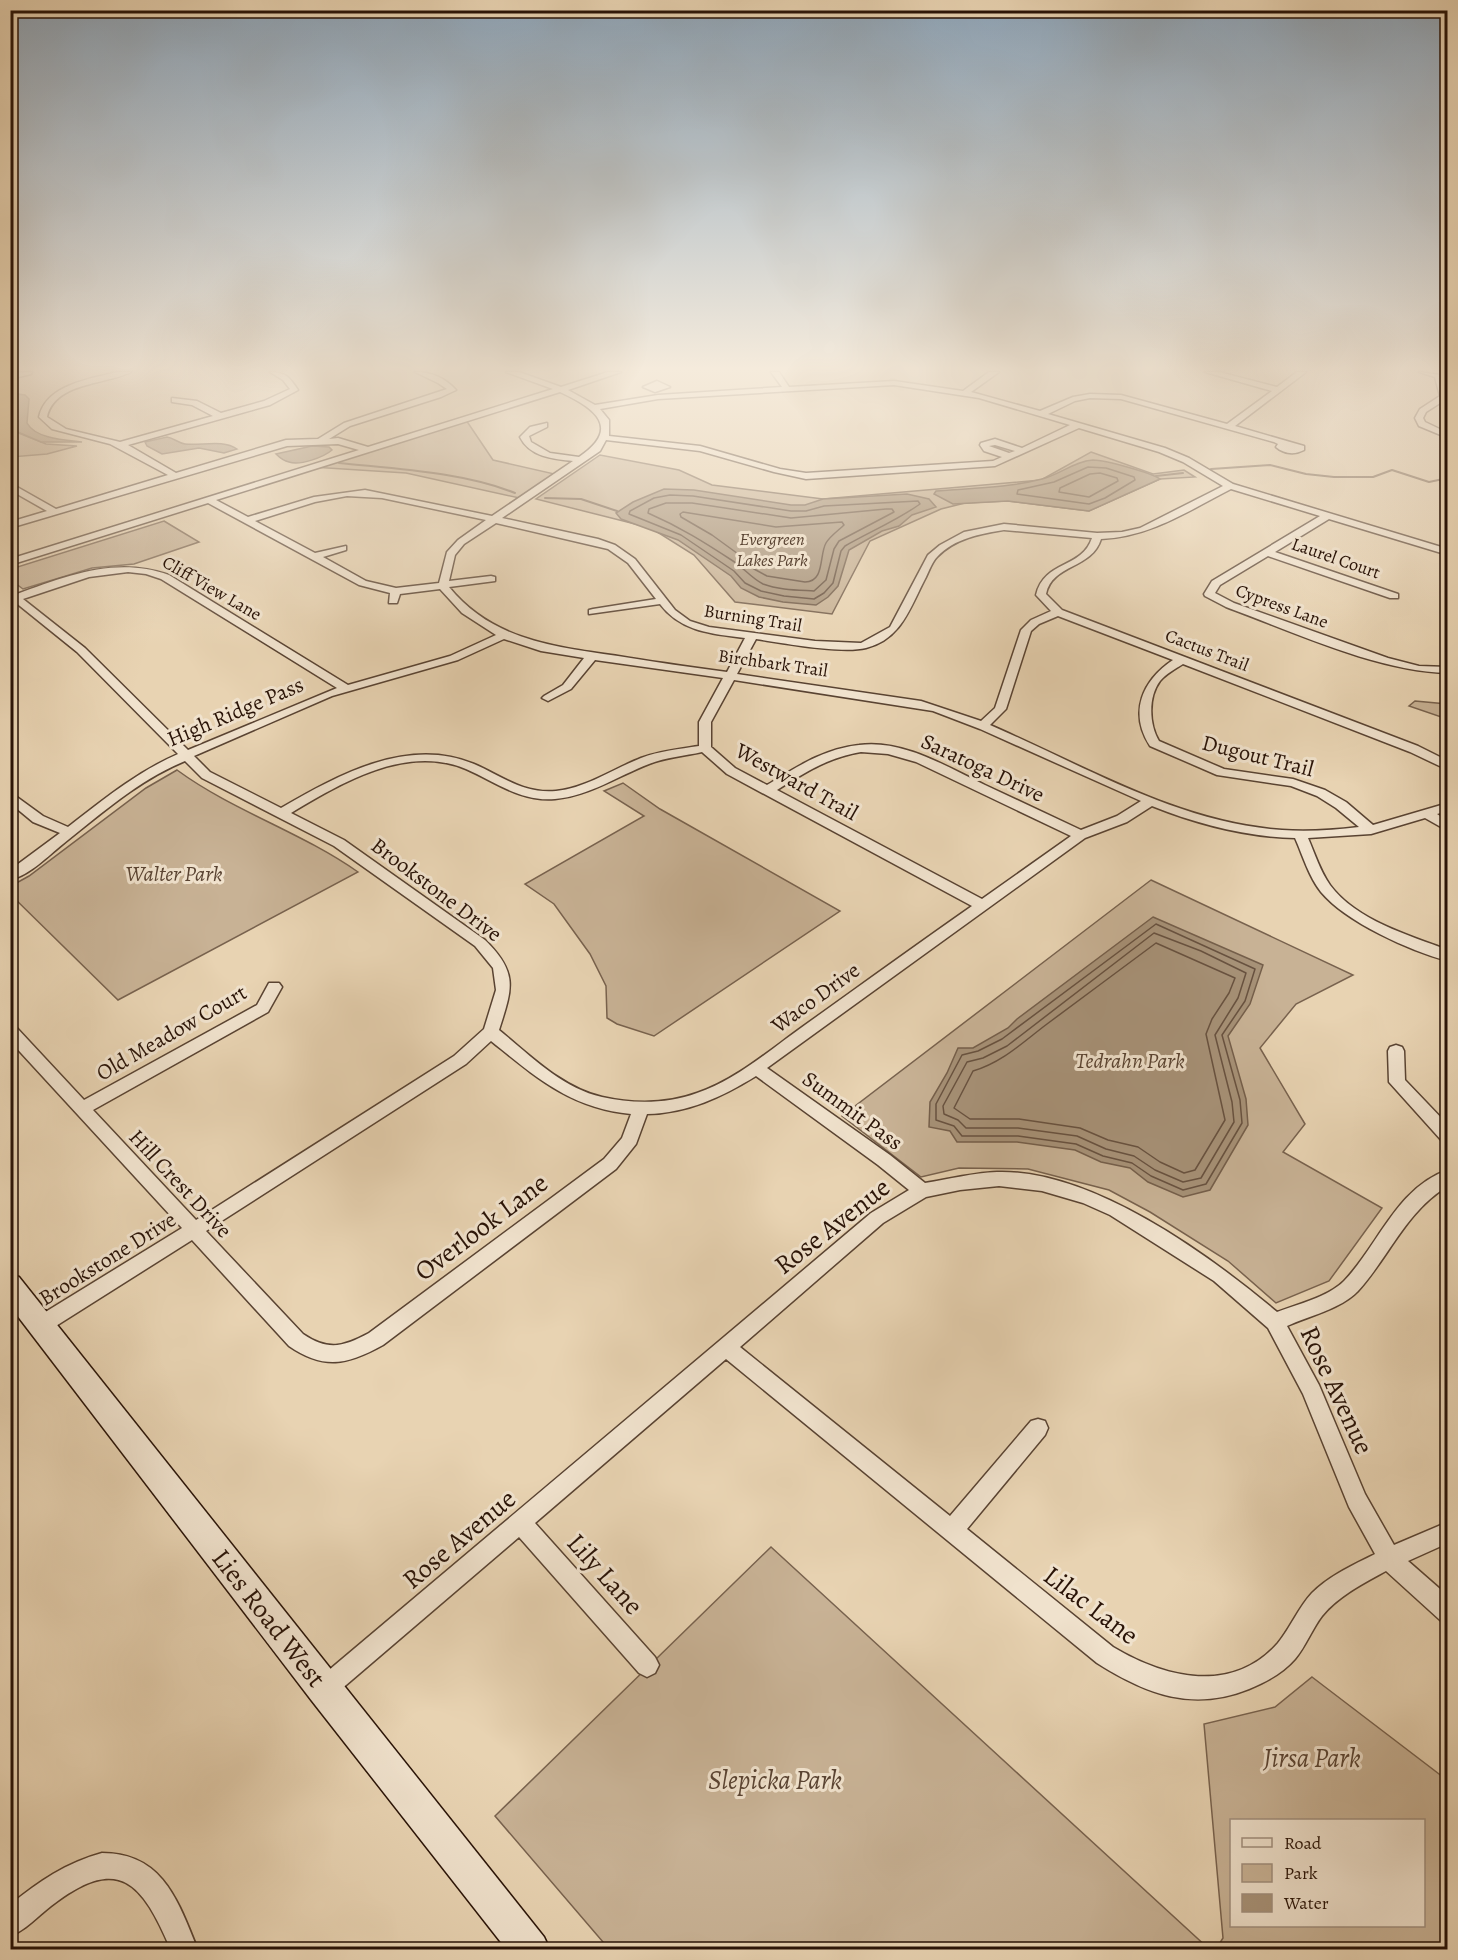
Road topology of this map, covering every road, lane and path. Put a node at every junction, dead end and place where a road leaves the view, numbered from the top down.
1 (152, 463) edge
2 (216, 463) edge
3 (326, 463) edge
4 (576, 463) edge
5 (751, 463) edge
6 (987, 463) edge
7 (1189, 463) edge
8 (175, 476) junction
9 (10, 486) edge
10 (1230, 486) junction
11 (209, 500) junction
12 (55, 512) junction
13 (1326, 517) junction
14 (494, 519) junction
15 (247, 520) junction
16 (10, 525) edge
17 (1097, 536) junction
18 (343, 548) dead end
19 (1267, 552) junction
20 (1448, 552) edge
21 (314, 557) junction
22 (10, 562) edge
23 (491, 579) dead end
24 (442, 585) junction
25 (1394, 596) dead end
26 (12, 597) edge
27 (662, 601) junction
28 (593, 612) dead end
29 (1058, 612) junction
30 (502, 636) junction
31 (752, 636) junction
32 (592, 656) junction
33 (1182, 659) junction
34 (1448, 670) edge
35 (730, 675) junction
36 (345, 688) junction
37 (548, 698) dead end
38 (982, 726) junction
39 (705, 748) junction
40 (186, 755) junction
41 (1448, 766) edge
42 (768, 790) junction
43 (10, 796) edge
44 (1149, 802) junction
45 (1448, 807) edge
46 (1426, 813) junction
47 (281, 814) junction
48 (1448, 827) edge
49 (1371, 830) junction
50 (70, 832) junction
51 (1080, 835) junction
52 (1300, 835) junction
53 (10, 876) edge
54 (982, 905) junction
55 (1448, 956) edge
56 (274, 987) dead end
57 (10, 1032) edge
58 (491, 1032) junction
59 (1396, 1051) dead end
60 (756, 1068) junction
61 (640, 1108) junction
62 (82, 1109) junction
63 (1448, 1136) edge
64 (1448, 1177) edge
65 (922, 1191) junction
66 (193, 1229) junction
67 (10, 1285) edge
68 (1275, 1322) junction
69 (41, 1324) junction
70 (726, 1347) junction
71 (324, 1355) joint
72 (1038, 1428) dead end
73 (520, 1522) junction
74 (951, 1531) junction
75 (1448, 1532) edge
76 (1390, 1560) junction
77 (1448, 1612) edge
78 (647, 1665) dead end
79 (324, 1689) junction
80 (10, 1923) edge
81 (185, 1950) edge
82 (531, 1950) edge

1 - 8 street
2 - 8 street
3 - 11 street
4 - 14 street
5 - 6 street
7 - 10 street
8 - 12 street
9 - 12 street
10 - 13 street
10 - 17 street, Burning Trail
11 - 15 street
11 - 22 street
12 - 16 street
13 - 19 street, Cypress Lane
13 - 20 street
14 - 15 street, Burning Trail
14 - 24 street
14 - 27 street, Burning Trail
15 - 21 street
17 - 29 street
17 - 31 street, Burning Trail
18 - 21 street
19 - 25 street, Laurel Court
19 - 34 street, Cypress Lane
21 - 24 street
23 - 24 street
24 - 30 street, Birchbark Trail
26 - 36 street, Cliff View Lane
26 - 40 street, Brookstone Drive
27 - 28 street
27 - 31 street, Burning Trail
29 - 33 street, Cactus Trail
29 - 38 street
30 - 32 street, Birchbark Trail
30 - 36 street, High Ridge Pass
31 - 35 street, Westward Trail
32 - 35 street, Birchbark Trail
32 - 37 street
33 - 41 street, Cactus Trail
33 - 49 street, Dugout Trail
35 - 38 street, Birchbark Trail
35 - 39 street, Westward Trail
36 - 40 street, High Ridge Pass
38 - 44 street, Birchbark Trail
39 - 42 street, Westward Trail
39 - 47 street
40 - 47 street, Brookstone Drive
40 - 50 street, High Ridge Pass
42 - 51 street, Saratoga Drive
42 - 54 street, Westward Trail
43 - 50 street
44 - 51 street, Waco Drive
44 - 52 street, Birchbark Trail
45 - 46 street, Birchbark Trail
46 - 48 street
46 - 49 street, Birchbark Trail
47 - 58 street, Brookstone Drive
49 - 52 street, Birchbark Trail
50 - 53 street, High Ridge Pass
51 - 54 street, Waco Drive
52 - 55 street
54 - 60 street, Waco Drive
56 - 62 street, Old Meadow Court
57 - 62 street, Hill Crest Drive
58 - 61 street, Waco Drive
58 - 66 street, Brookstone Drive
59 - 63 street
60 - 61 street, Waco Drive
60 - 65 street, Summit Pass
61 - 71 street, Overlook Lane
62 - 66 street, Hill Crest Drive
64 - 68 street
65 - 68 street, Rose Avenue
65 - 70 street, Rose Avenue
66 - 69 street, Brookstone Drive
66 - 71 street, Hill Crest Drive
67 - 69 street, Lies Road West
68 - 76 street, Rose Avenue
69 - 79 street, Lies Road West
70 - 73 street, Rose Avenue
70 - 74 street, Lilac Lane
72 - 74 street
73 - 78 street, Lily Lane
73 - 79 street, Rose Avenue
74 - 76 street, Lilac Lane
75 - 76 street, Lilac Lane
76 - 77 street, Rose Avenue
79 - 82 street, Lies Road West
80 - 81 street

